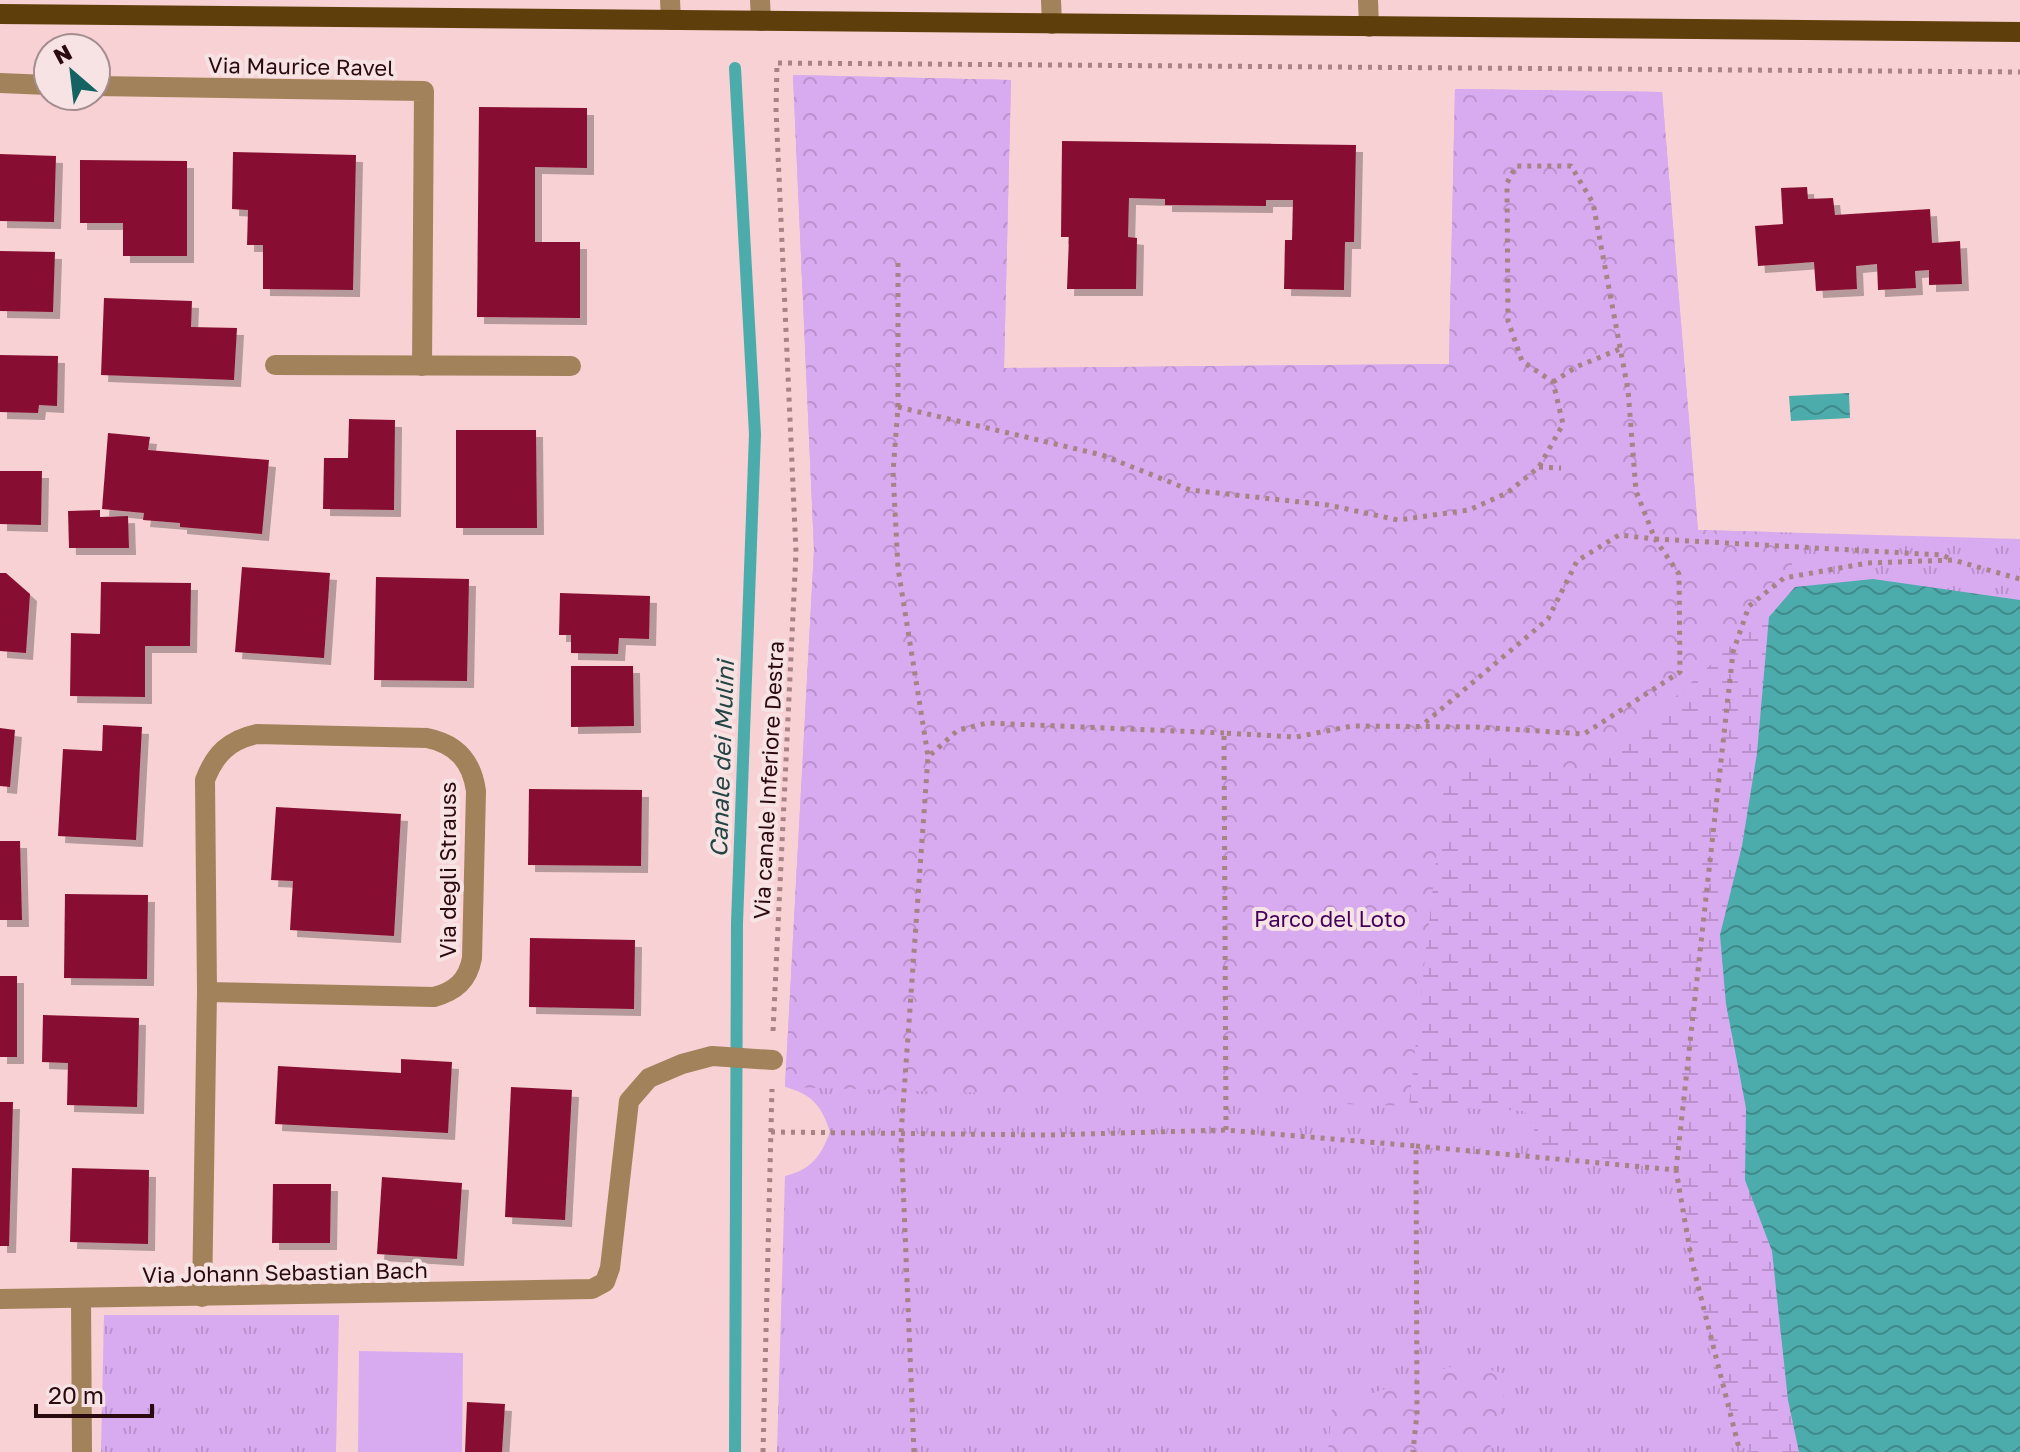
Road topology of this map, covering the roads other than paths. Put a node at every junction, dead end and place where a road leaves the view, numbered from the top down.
1 (760, 0) edge
2 (1051, 0) edge
3 (1368, 0) edge
4 (671, 10) edge
5 (0, 14) edge
6 (761, 21) junction
7 (1052, 24) junction
8 (1369, 27) junction
9 (2020, 32) edge
10 (0, 83) edge
11 (32, 84) edge
12 (112, 86) edge
13 (275, 365) dead end
14 (422, 366) junction
15 (571, 366) dead end
16 (207, 992) junction
17 (773, 1060) road end
18 (202, 1297) junction
19 (0, 1299) edge
20 (81, 1300) junction
21 (82, 1452) edge

1 - 6 street
2 - 7 street
3 - 8 street
4 - 5 main road
4 - 6 main road
6 - 7 main road
7 - 8 main road
8 - 9 main road
10 - 11 street
12 - 14 street, Via Maurice Ravel
13 - 14 street
14 - 15 street
16 - 16 street, Via degli Strauss
16 - 18 street, Via degli Strauss
17 - 18 street, Via Johann Sebastian Bach
18 - 20 street, Via Johann Sebastian Bach
19 - 20 street, Via Johann Sebastian Bach
20 - 21 street

